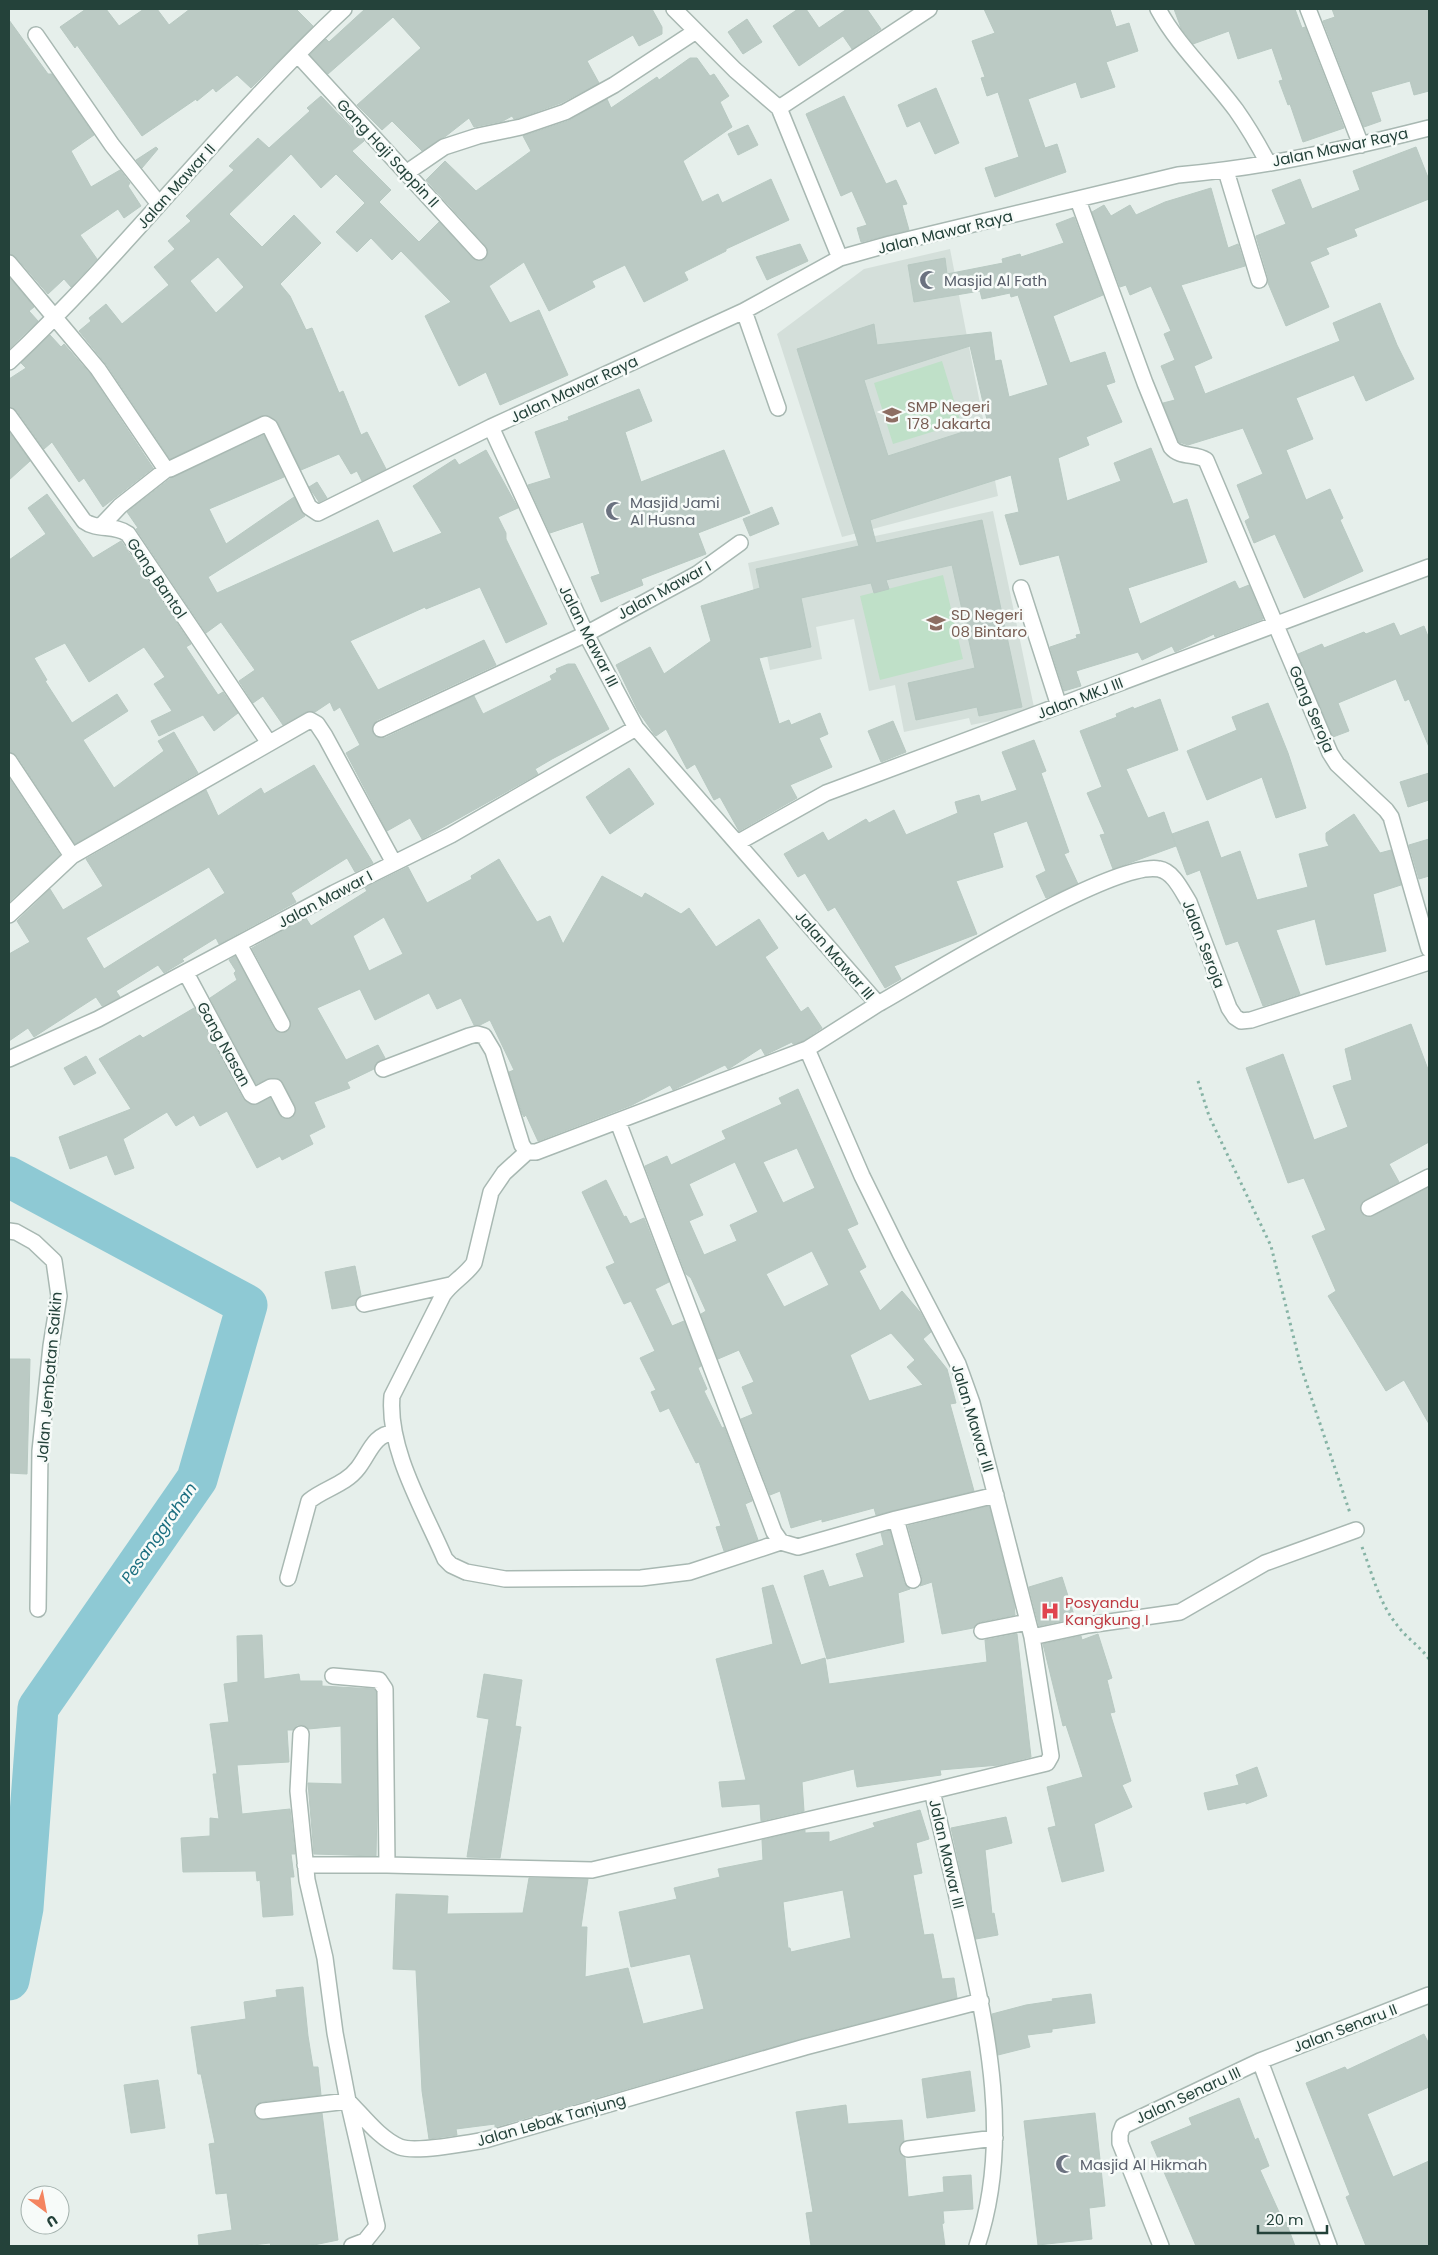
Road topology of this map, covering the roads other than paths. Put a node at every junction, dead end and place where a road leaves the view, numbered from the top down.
1 (344, 9) edge
2 (674, 9) edge
3 (929, 9) edge
4 (1158, 9) edge
5 (1308, 9) edge
6 (328, 14) edge
7 (696, 31) junction
8 (36, 35) dead end
9 (298, 55) junction
10 (779, 108) junction
11 (1429, 128) edge
12 (1362, 145) junction
13 (1268, 163) junction
14 (1226, 171) junction
15 (406, 173) junction
16 (1078, 200) junction
17 (159, 204) junction
18 (479, 252) dead end
19 (840, 258) junction
20 (9, 263) edge
21 (1259, 280) dead end
22 (744, 311) junction
23 (56, 318) junction
24 (9, 362) edge
25 (778, 408) dead end
26 (9, 416) edge
27 (491, 428) junction
28 (167, 469) junction
29 (100, 526) junction
30 (740, 543) dead end
31 (1429, 568) edge
32 (1021, 588) dead end
33 (1274, 624) junction
34 (586, 634) junction
35 (1059, 706) junction
36 (636, 728) junction
37 (381, 729) dead end
38 (269, 742) junction
39 (9, 760) edge
40 (738, 842) junction
41 (72, 856) junction
42 (394, 863) junction
43 (9, 915) edge
44 (239, 944) junction
45 (1429, 949) edge
46 (1429, 962) edge
47 (186, 973) junction
48 (878, 1004) junction
49 (282, 1024) dead end
50 (807, 1049) junction
51 (9, 1059) edge
52 (383, 1069) dead end
53 (287, 1110) dead end
54 (618, 1122) junction
55 (527, 1152) junction
56 (1429, 1177) edge
57 (1369, 1208) dead end
58 (9, 1230) edge
59 (450, 1285) junction
60 (364, 1304) dead end
61 (393, 1433) junction
62 (996, 1495) junction
63 (896, 1519) junction
64 (1356, 1530) road end
65 (781, 1542) junction
66 (288, 1578) dead end
67 (913, 1580) dead end
68 (38, 1609) dead end
69 (1028, 1622) junction
70 (982, 1631) dead end
71 (1032, 1637) junction
72 (333, 1676) dead end
73 (301, 1734) dead end
74 (932, 1791) junction
75 (305, 1865) junction
76 (386, 1865) junction
77 (1429, 1995) edge
78 (981, 2001) junction
79 (1260, 2061) junction
80 (348, 2101) junction
81 (263, 2111) dead end
82 (995, 2138) junction
83 (908, 2149) dead end
84 (352, 2246) edge
85 (977, 2246) edge
86 (1160, 2246) edge
87 (1329, 2246) edge

1 - 6 street, Jalan Mawar II
2 - 7 street
3 - 10 street
4 - 13 street
5 - 12 street
6 - 9 street, Jalan Mawar II
7 - 10 street
7 - 15 street
8 - 17 street
9 - 15 street, Gang Haji Sappin II
9 - 17 street, Jalan Mawar II
10 - 19 street
11 - 12 street, Jalan Mawar Raya
12 - 13 street, Jalan Mawar Raya
13 - 14 street, Jalan Mawar Raya
14 - 16 street, Jalan Mawar Raya
14 - 21 street
15 - 18 street, Gang Haji Sappin II
16 - 19 street, Jalan Mawar Raya
16 - 33 street, Gang Seroja
17 - 23 street, Jalan Mawar II
19 - 22 street, Jalan Mawar Raya
20 - 23 street
22 - 25 street
22 - 27 street, Jalan Mawar Raya
23 - 24 street, Jalan Mawar II
23 - 28 street
26 - 29 street, Gang Bantol
27 - 28 street, Jalan Mawar Raya
27 - 34 street, Jalan Mawar III
28 - 29 street
29 - 38 street, Gang Bantol
30 - 34 street, Jalan Mawar I
31 - 33 street, Jalan MKJ III
32 - 35 street
33 - 35 street, Jalan MKJ III
33 - 45 street, Gang Seroja
34 - 36 street, Jalan Mawar III
34 - 37 street, Jalan Mawar I
35 - 40 street, Jalan MKJ III
36 - 40 street, Jalan Mawar III
36 - 42 street, Jalan Mawar I
38 - 41 street
38 - 42 street
39 - 41 street
40 - 48 street, Jalan Mawar III
41 - 43 street
42 - 44 street, Jalan Mawar I
44 - 47 street, Jalan Mawar I
44 - 49 street
46 - 48 street, Jalan Seroja
47 - 51 street, Jalan Mawar I
47 - 53 street, Gang Nasan
48 - 50 street, Jalan Mawar III
50 - 54 street
50 - 62 street, Jalan Mawar III
52 - 55 street
54 - 55 street
54 - 65 street
55 - 59 street
56 - 57 street
58 - 68 street, Jalan Jembatan Saikin
59 - 60 street
59 - 61 street
61 - 65 street
61 - 66 street
62 - 63 street
62 - 69 street, Jalan Mawar III
63 - 65 street
63 - 67 street
64 - 71 street
69 - 70 street
69 - 71 street, Jalan Mawar III
71 - 74 street, Jalan Mawar III
72 - 76 street
73 - 75 street
74 - 76 street
74 - 78 street, Jalan Mawar III
75 - 76 street
75 - 80 street
77 - 79 street, Jalan Senaru II
78 - 80 street, Jalan Lebak Tanjung
78 - 82 street, Jalan Mawar III
79 - 86 street, Jalan Senaru III
79 - 87 street
80 - 81 street
80 - 84 street
82 - 83 street
82 - 85 street, Jalan Mawar III

